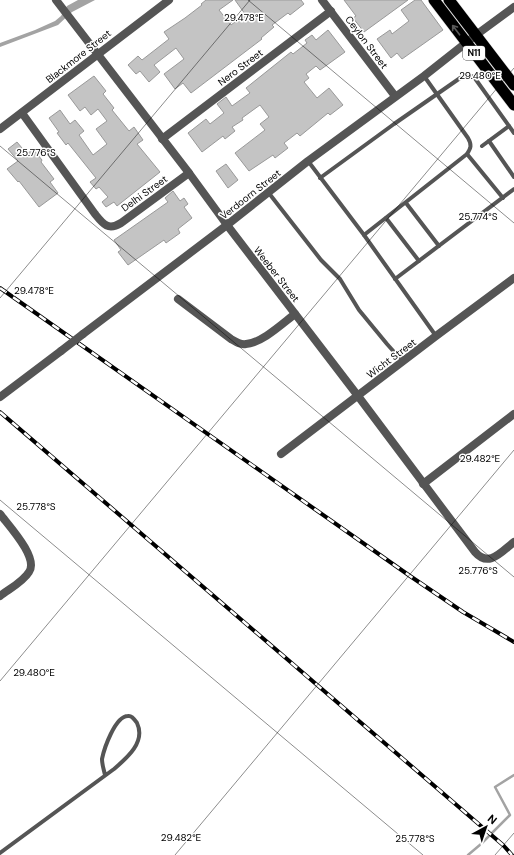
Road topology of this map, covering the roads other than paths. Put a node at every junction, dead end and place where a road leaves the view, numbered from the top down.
1 (169, 0) edge
2 (322, 0) edge
3 (434, 0) edge
4 (449, 0) edge
5 (58, 3) edge
6 (514, 7) edge
7 (331, 11) junction
8 (476, 35) junction
9 (466, 43) junction
10 (97, 53) junction
11 (424, 76) junction
12 (514, 85) edge
13 (437, 94) junction
14 (395, 96) junction
15 (514, 105) edge
16 (22, 113) junction
17 (509, 126) junction
18 (0, 129) edge
19 (514, 133) edge
20 (162, 139) junction
21 (489, 141) junction
22 (482, 146) dead end
23 (467, 154) junction
24 (308, 161) junction
25 (189, 173) junction
26 (514, 177) edge
27 (320, 178) junction
28 (514, 189) edge
29 (268, 192) junction
30 (503, 198) junction
31 (406, 203) junction
32 (386, 218) junction
33 (227, 225) junction
34 (364, 235) junction
35 (439, 246) junction
36 (419, 261) junction
37 (514, 278) edge
38 (395, 279) junction
39 (178, 299) dead end
40 (295, 314) junction
41 (436, 336) junction
42 (404, 360) junction
43 (358, 396) junction
44 (0, 397) edge
45 (514, 414) edge
46 (281, 454) dead end
47 (423, 484) junction
48 (0, 514) edge
49 (514, 542) edge
50 (0, 596) edge
51 (105, 775) junction
52 (0, 853) edge

1 - 10 street, Blackmore Street
2 - 7 street, Ceylon Street
9 -> 3 highway, N11
4 - 8 highway, N11
5 - 10 street, Weeber Street
6 - 8 street, Verdoorn Street
7 - 14 street, Ceylon Street
7 - 20 street, Nero Street
8 - 9 street, Verdoorn Street
8 - 12 highway, N11
9 - 11 street, Verdoorn Street
9 - 15 highway, N11
10 - 16 street, Blackmore Street
10 - 20 street, Weeber Street
11 - 13 lane
11 - 14 street, Verdoorn Street
13 - 17 lane
13 - 23 lane
13 - 27 lane
14 - 24 street, Verdoorn Street
16 - 18 street, Blackmore Street
16 - 25 street, Delhi Street
17 - 19 lane
17 - 21 lane
20 - 25 street, Weeber Street
21 - 22 lane
21 - 26 lane
23 - 30 lane
23 - 31 lane
24 - 27 lane
24 - 29 street, Verdoorn Street
25 - 33 street, Weeber Street
27 - 34 lane
28 - 30 lane
29 - 33 street, Verdoorn Street
29 - 42 lane
30 - 35 lane
31 - 32 lane
31 - 35 lane
32 - 34 lane
32 - 36 lane
33 - 40 street, Weeber Street
33 - 44 street, Verdoorn Street, bridge
34 - 38 lane
35 - 36 lane
36 - 38 lane
37 - 41 street, Wicht Street
38 - 41 lane
39 - 40 street
40 - 43 street, Weeber Street
41 - 42 street, Wicht Street
42 - 43 street, Wicht Street
43 - 46 street, Wicht Street
43 - 47 street, Weeber Street
45 - 47 street
47 - 49 street, Weeber Street
48 - 50 street
51 - 51 lane
51 - 52 lane

